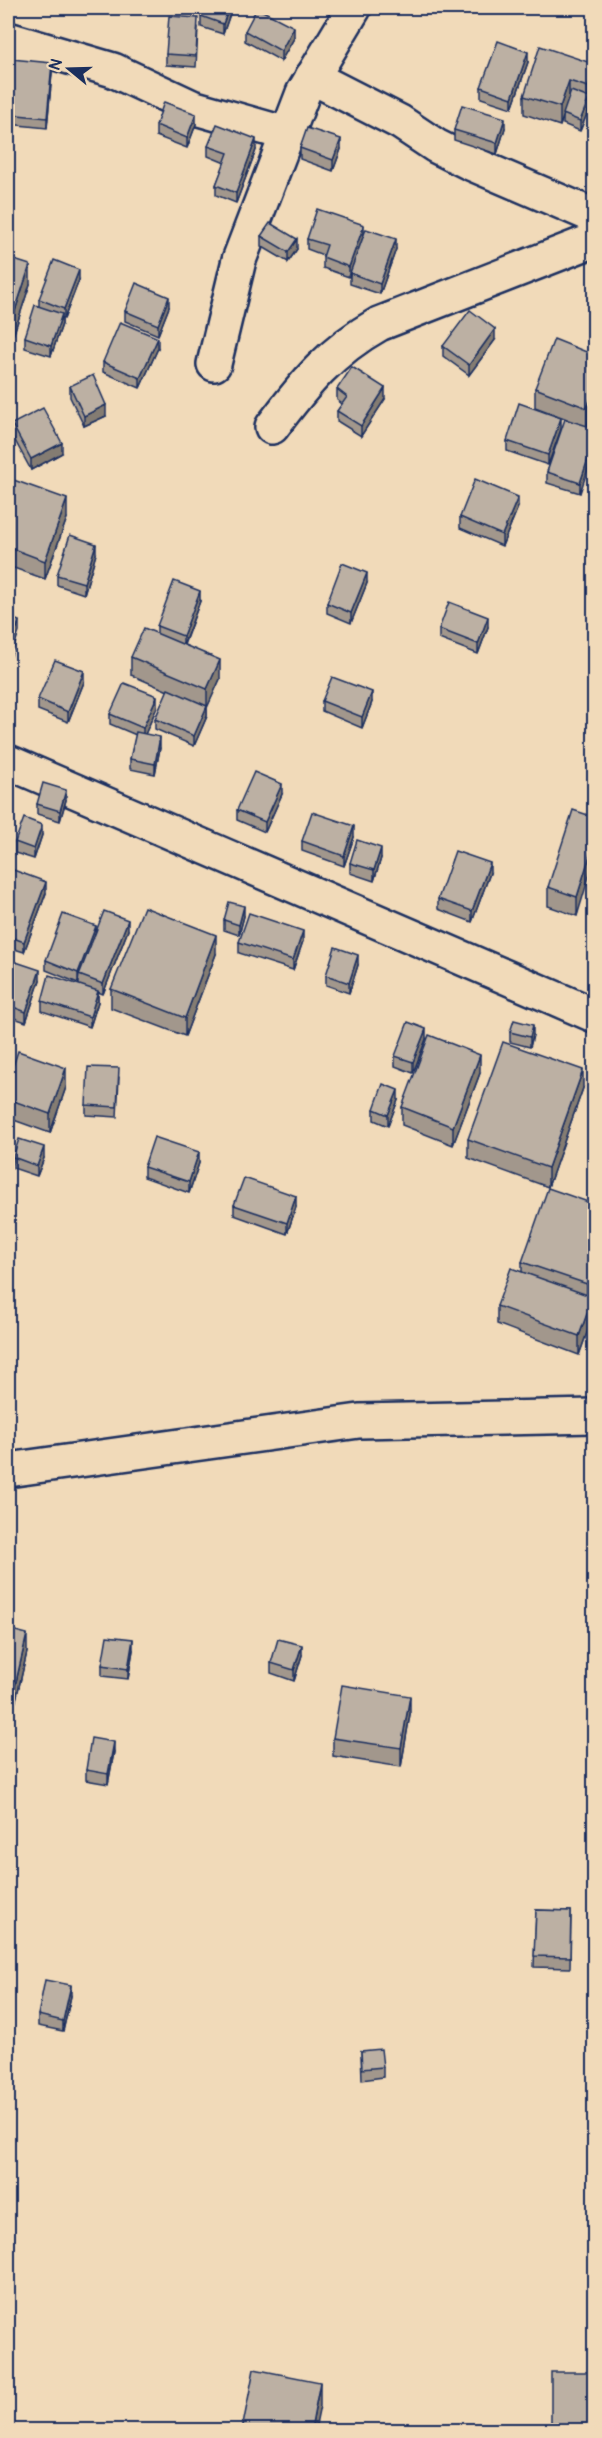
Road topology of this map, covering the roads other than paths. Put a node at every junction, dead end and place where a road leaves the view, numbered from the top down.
1 (354, 8) edge
2 (8, 39) edge
3 (312, 77) junction
4 (287, 134) junction
5 (594, 216) edge
6 (594, 240) edge
7 (214, 364) dead end
8 (272, 427) dead end
9 (8, 762) edge
10 (594, 1015) edge
11 (594, 1416) edge
12 (8, 1470) edge

1 - 3 street
2 - 4 street
3 - 4 street
3 - 5 street
4 - 7 street
6 - 8 street
9 - 10 street
11 - 12 street

